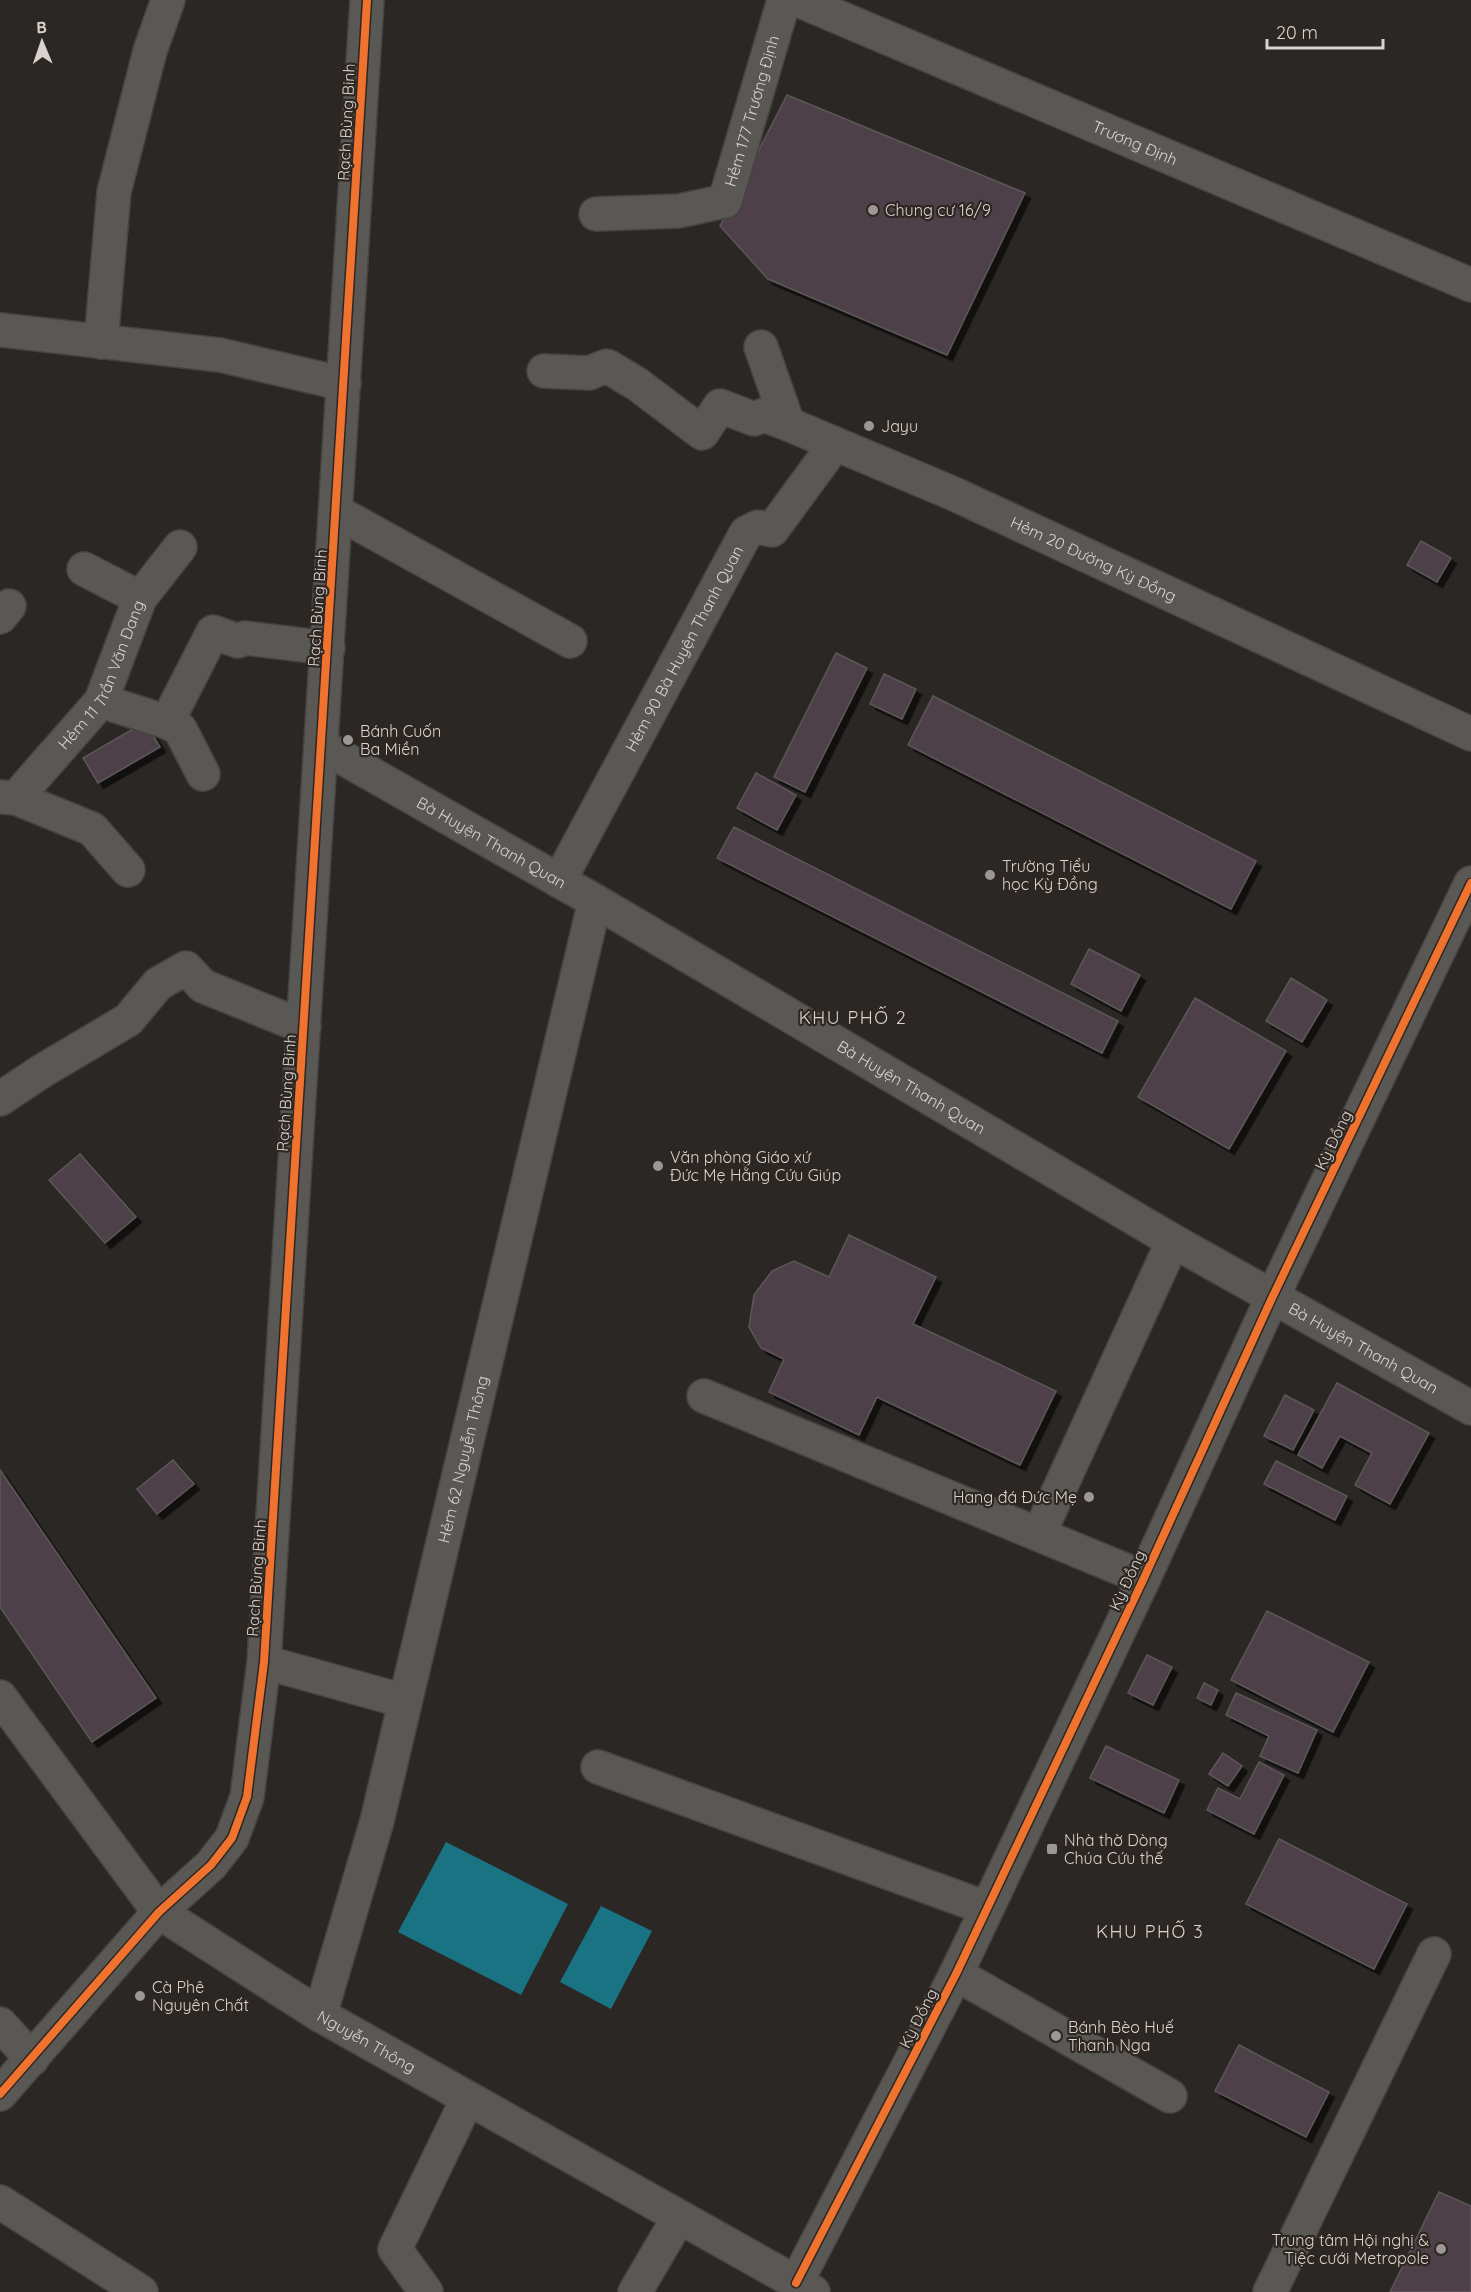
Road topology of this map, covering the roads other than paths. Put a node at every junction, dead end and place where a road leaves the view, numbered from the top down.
1 (168, 0) edge
2 (367, 0) edge
3 (784, 0) edge
4 (798, 0) edge
5 (596, 214) dead end
6 (1471, 285) edge
7 (0, 330) edge
8 (101, 342) junction
9 (761, 347) dead end
10 (544, 371) dead end
11 (344, 384) junction
12 (788, 424) junction
13 (836, 444) junction
14 (337, 512) junction
15 (180, 547) dead end
16 (84, 569) dead end
17 (140, 598) junction
18 (570, 641) dead end
19 (328, 648) junction
20 (101, 701) junction
21 (167, 722) junction
22 (1471, 734) edge
23 (322, 746) junction
24 (203, 774) dead end
25 (8, 798) edge
26 (128, 870) dead end
27 (558, 881) junction
28 (1471, 883) edge
29 (595, 901) junction
30 (304, 1027) junction
31 (0, 1099) edge
32 (1173, 1241) junction
33 (1272, 1298) junction
34 (704, 1396) dead end
35 (1471, 1408) edge
36 (1039, 1534) junction
37 (1144, 1578) junction
38 (264, 1662) junction
39 (0, 1697) edge
40 (405, 1701) junction
41 (598, 1767) dead end
42 (986, 1908) junction
43 (159, 1912) junction
44 (1434, 1954) dead end
45 (956, 1974) junction
46 (320, 2015) junction
47 (0, 2024) edge
48 (32, 2060) junction
49 (0, 2094) edge
50 (1170, 2096) dead end
51 (468, 2098) junction
52 (0, 2202) edge
53 (680, 2217) junction
54 (805, 2288) edge
55 (141, 2292) edge
56 (426, 2292) edge
57 (635, 2292) edge
58 (1270, 2292) edge

1 - 8 street
2 - 11 street, Rạch Bùng Binh
3 - 5 street, Hẻm 177 Trương Định
4 - 6 street, Trương Định
7 - 8 street
8 - 11 street
9 - 12 street
10 - 12 street, Hẻm 20 Đường Kỳ Ðồng
11 - 14 street, Rạch Bùng Binh
12 - 13 street, Hẻm 20 Đường Kỳ Ðồng
13 - 22 street, Hẻm 20 Đường Kỳ Ðồng
13 - 27 street, Hẻm 90 Bà Huyện Thanh Quan
14 - 18 street
14 - 19 street, Rạch Bùng Binh
15 - 17 street, Hẻm 11 Trần Văn Đang
16 - 17 street
17 - 20 street, Hẻm 11 Trần Văn Đang
19 - 21 street
19 - 23 street, Rạch Bùng Binh
20 - 21 street
20 - 25 street, Hẻm 11 Trần Văn Đang
21 - 24 street
23 - 27 street, Bà Huyện Thanh Quan
23 - 30 street, Rạch Bùng Binh
25 - 26 street
27 - 29 street, Bà Huyện Thanh Quan
28 - 33 street, Kỳ Ðồng
29 - 32 street, Bà Huyện Thanh Quan
29 - 40 street, Hẻm 62 Nguyễn Thông
30 - 31 street
30 - 38 street, Rạch Bùng Binh
32 - 33 street, Bà Huyện Thanh Quan
32 - 36 street
33 - 35 street, Bà Huyện Thanh Quan
33 - 37 street, Kỳ Ðồng
34 - 36 street
36 - 37 street
37 - 42 street, Kỳ Ðồng
38 - 40 street
38 - 43 street, Rạch Bùng Binh
39 - 43 street, Nguyễn Thông
40 - 46 street, Hẻm 62 Nguyễn Thông
41 - 42 street
42 - 45 street, Kỳ Ðồng
43 - 46 street, Nguyễn Thông
43 - 48 street, Rạch Bùng Binh
44 - 58 street
45 - 50 street
45 - 54 street, Kỳ Ðồng
46 - 51 street, Nguyễn Thông
47 - 48 street
48 - 49 street, Rạch Bùng Binh
51 - 53 street, Nguyễn Thông
51 - 56 street
52 - 55 street
53 - 54 street, Nguyễn Thông
53 - 57 street

